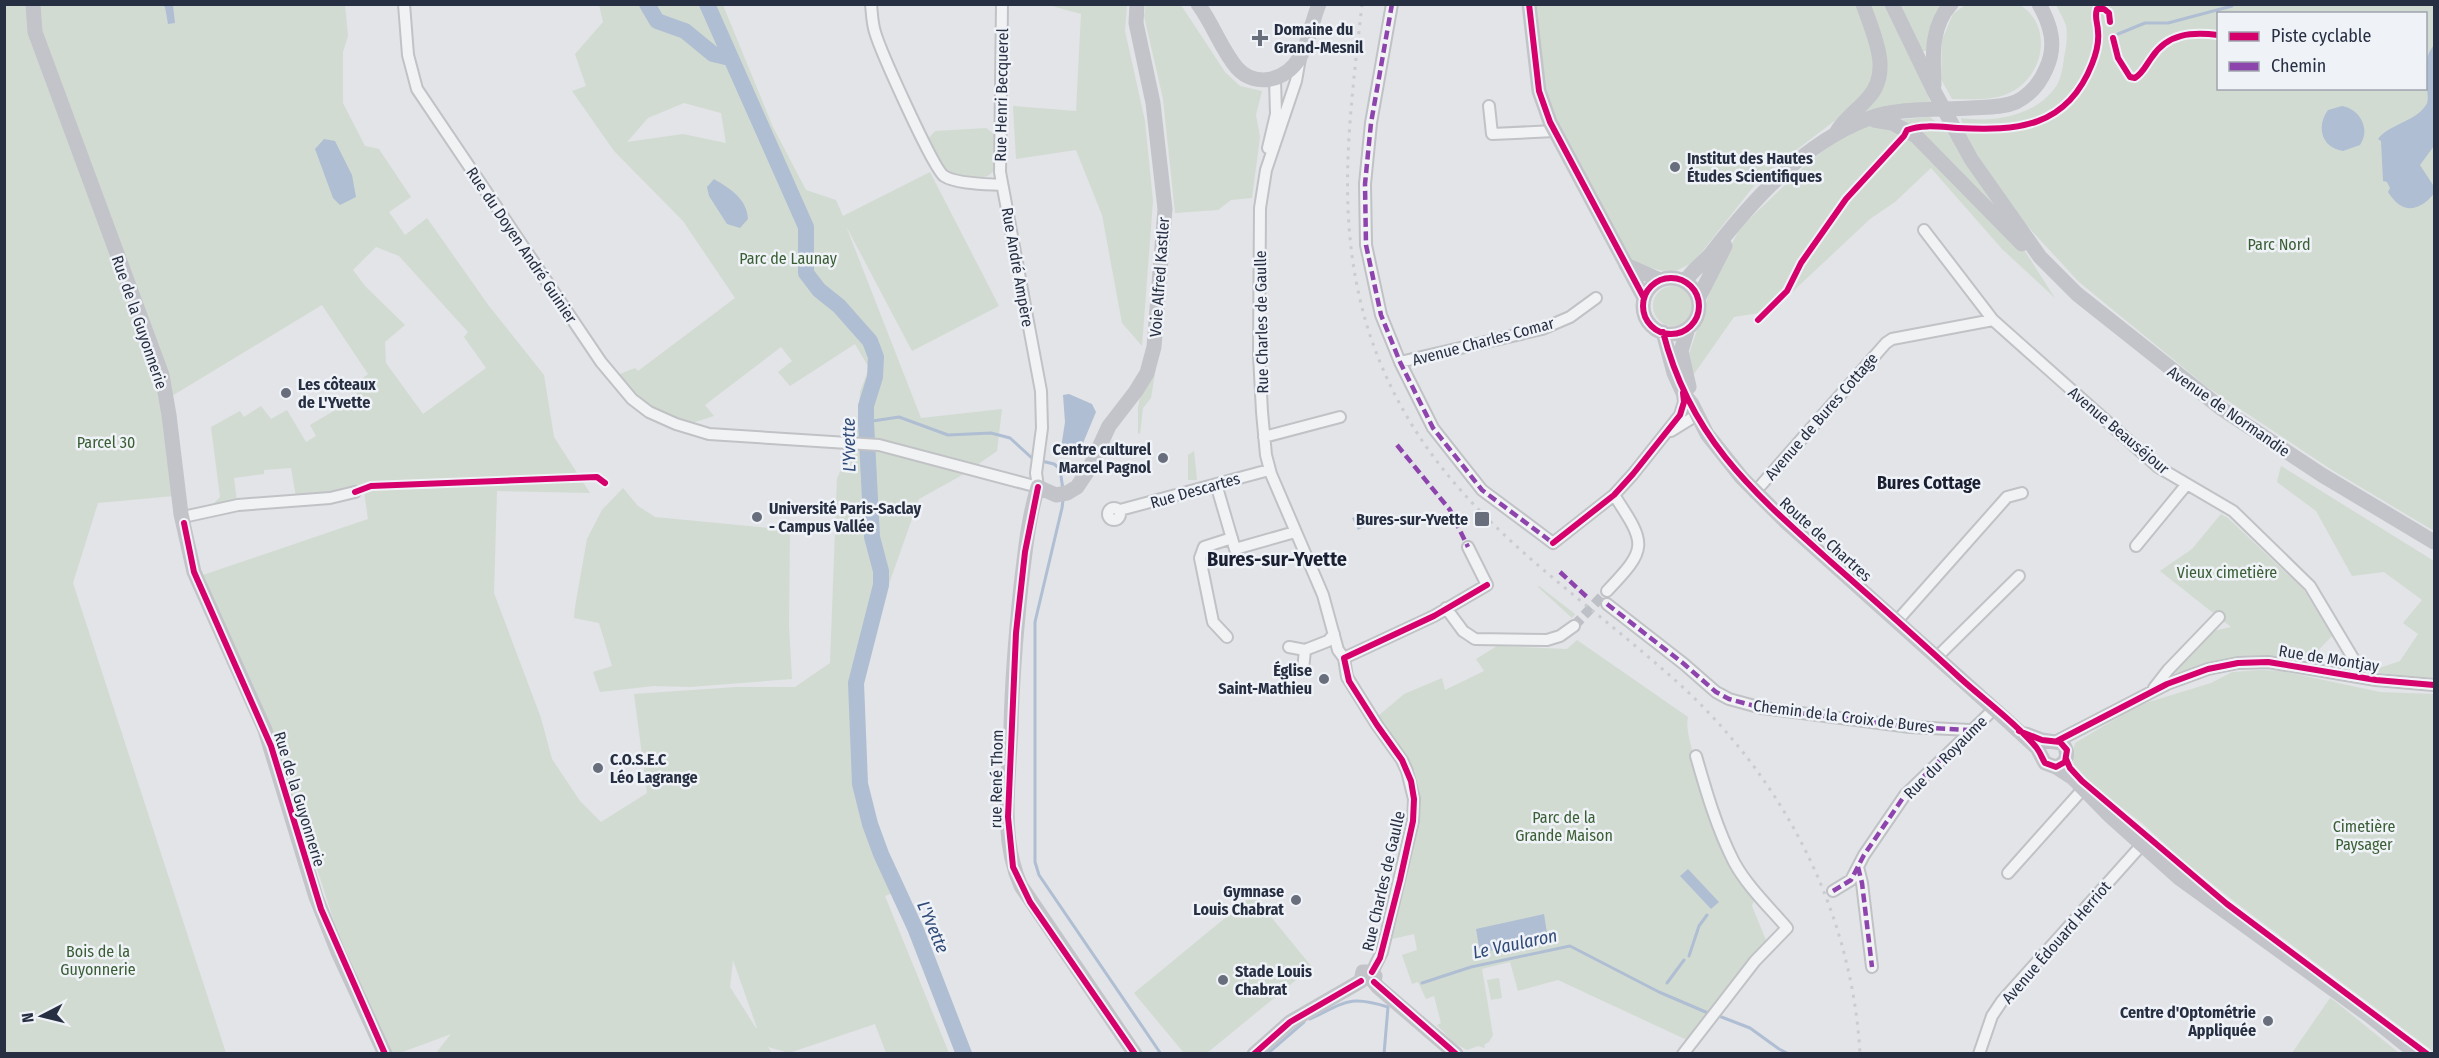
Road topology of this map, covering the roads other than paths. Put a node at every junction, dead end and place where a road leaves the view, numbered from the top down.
1 (33, 4) edge
2 (404, 4) edge
3 (871, 4) edge
4 (1002, 4) edge
5 (1137, 4) edge
6 (1198, 4) edge
7 (1319, 4) edge
8 (1392, 4) edge
9 (1529, 4) edge
10 (1863, 4) edge
11 (1892, 4) edge
12 (1951, 4) edge
13 (2039, 4) edge
14 (1300, 58) junction
15 (1275, 79) junction
16 (1935, 91) junction
17 (1489, 106) dead end
18 (1868, 119) junction
19 (1555, 131) junction
20 (1834, 135) junction
21 (1266, 170) junction
22 (1002, 185) junction
23 (1729, 228) junction
24 (1924, 230) dead end
25 (2040, 257) junction
26 (1626, 265) junction
27 (1660, 280) junction
28 (1685, 282) junction
29 (1596, 298) dead end
30 (1644, 298) junction
31 (1698, 299) junction
32 (1993, 320) junction
33 (1688, 328) junction
34 (1663, 332) junction
35 (1400, 362) junction
36 (1691, 404) junction
37 (1340, 417) dead end
38 (1668, 432) junction
39 (1264, 437) junction
40 (1270, 472) junction
41 (1216, 484) junction
42 (2187, 484) junction
43 (1038, 487) junction
44 (355, 492) dead end
45 (1755, 492) junction
46 (2022, 493) dead end
47 (1614, 495) junction
48 (1120, 510) dead end
49 (183, 518) junction
50 (1295, 532) junction
51 (1232, 538) junction
52 (2434, 542) edge
53 (2136, 546) dead end
54 (1468, 547) dead end
55 (2019, 576) dead end
56 (1607, 591) tunnel mouth
57 (1607, 604) dead end
58 (1446, 608) junction
59 (2219, 617) dead end
60 (1897, 621) junction
61 (1574, 626) tunnel mouth
62 (1334, 634) junction
63 (1227, 637) dead end
64 (1289, 646) dead end
65 (1305, 651) junction
66 (1937, 657) junction
67 (1344, 658) junction
68 (1304, 670) dead end
69 (2357, 677) junction
70 (2434, 685) edge
71 (2152, 691) junction
72 (1994, 709) junction
73 (1970, 730) junction
74 (2019, 731) junction
75 (2059, 752) junction
76 (1696, 756) dead end
77 (2078, 784) junction
78 (2144, 842) junction
79 (1858, 867) junction
80 (2008, 873) dead end
81 (1833, 891) dead end
82 (1872, 967) dead end
83 (1369, 978) junction
84 (385, 1053) edge
85 (1135, 1053) edge
86 (1254, 1053) edge
87 (1456, 1053) edge
88 (1683, 1053) edge
89 (1979, 1053) edge
90 (2417, 1053) edge

1 - 49 main road, Rue de la Guyonnerie
2 - 43 street, Rue du Doyen André Guinier
3 - 22 street, Rue André Ampère
4 - 22 street, Rue Henri Becquerel
5 - 43 main road, Voie Alfred Kastler
6 - 15 main road
7 - 14 main road, Rue Charles de Gaulle
8 - 35 street
9 - 19 main road
10 - 20 main road
11 - 16 main road
12 - 16 main road
13 - 18 main road
14 - 15 main road, Rue Charles de Gaulle
14 - 21 street, Rue Charles de Gaulle
15 - 21 street, Rue Charles de Gaulle
16 - 25 main road, bridge
17 - 19 street
18 - 20 main road
18 - 25 main road
19 - 26 main road
20 - 23 main road
21 - 39 street, Rue Charles de Gaulle
22 - 43 street, Rue André Ampère
23 - 28 main road
23 - 31 main road
24 - 32 street, Avenue Beauséjour
25 - 52 main road, Avenue de Normandie
26 - 27 main road
26 - 30 main road
27 - 28 main road
27 - 30 main road
28 - 31 main road
29 - 35 street, Avenue Charles Comar
30 - 34 main road
31 - 33 main road
32 - 42 street, Avenue Beauséjour
32 - 45 street, Avenue de Bures Cottage
33 - 34 main road
33 - 36 main road, Route de Chartres
34 - 36 main road, Route de Chartres
35 - 47 street
36 - 38 street
36 - 38 street
36 - 45 main road, Route de Chartres
37 - 39 street
38 - 47 street
39 - 40 street, Rue Charles de Gaulle
40 - 41 street, Rue Descartes
40 - 50 street, Rue Charles de Gaulle
41 - 48 street, Rue Descartes
41 - 51 street
42 - 53 street
42 - 69 street, Avenue Beauséjour
43 - 85 main road, rue René Thom
44 - 49 street
45 - 60 main road, Route de Chartres
46 - 60 street
47 - 56 street
49 - 84 main road, Rue de la Guyonnerie
50 - 51 street
50 - 62 street, Rue Charles de Gaulle
51 - 63 street
54 - 58 street
55 - 66 street
57 - 73 street, Chemin de la Croix de Bures
58 - 61 street
58 - 67 street
59 - 71 street
60 - 66 main road, Route de Chartres
62 - 65 street
62 - 67 street, Rue Charles de Gaulle
64 - 65 street
65 - 68 street
66 - 72 main road, Route de Chartres
67 - 83 street, Rue Charles de Gaulle
69 - 70 street, Rue de Montjay
69 - 71 street, Rue de Montjay
71 - 75 street, Rue de Montjay
72 - 73 street, Rue du Royaume
72 - 74 main road, Route de Chartres
73 - 79 street, Rue du Royaume
74 - 75 main road, Route de Chartres
74 - 75 main road, Route de Chartres
75 - 77 main road
76 - 88 street
77 - 78 main road
77 - 80 street
78 - 89 street, Avenue Édouard Herriot
78 - 90 main road
79 - 81 street, Rue du Royaume
79 - 82 street
83 - 86 main road
83 - 87 main road

